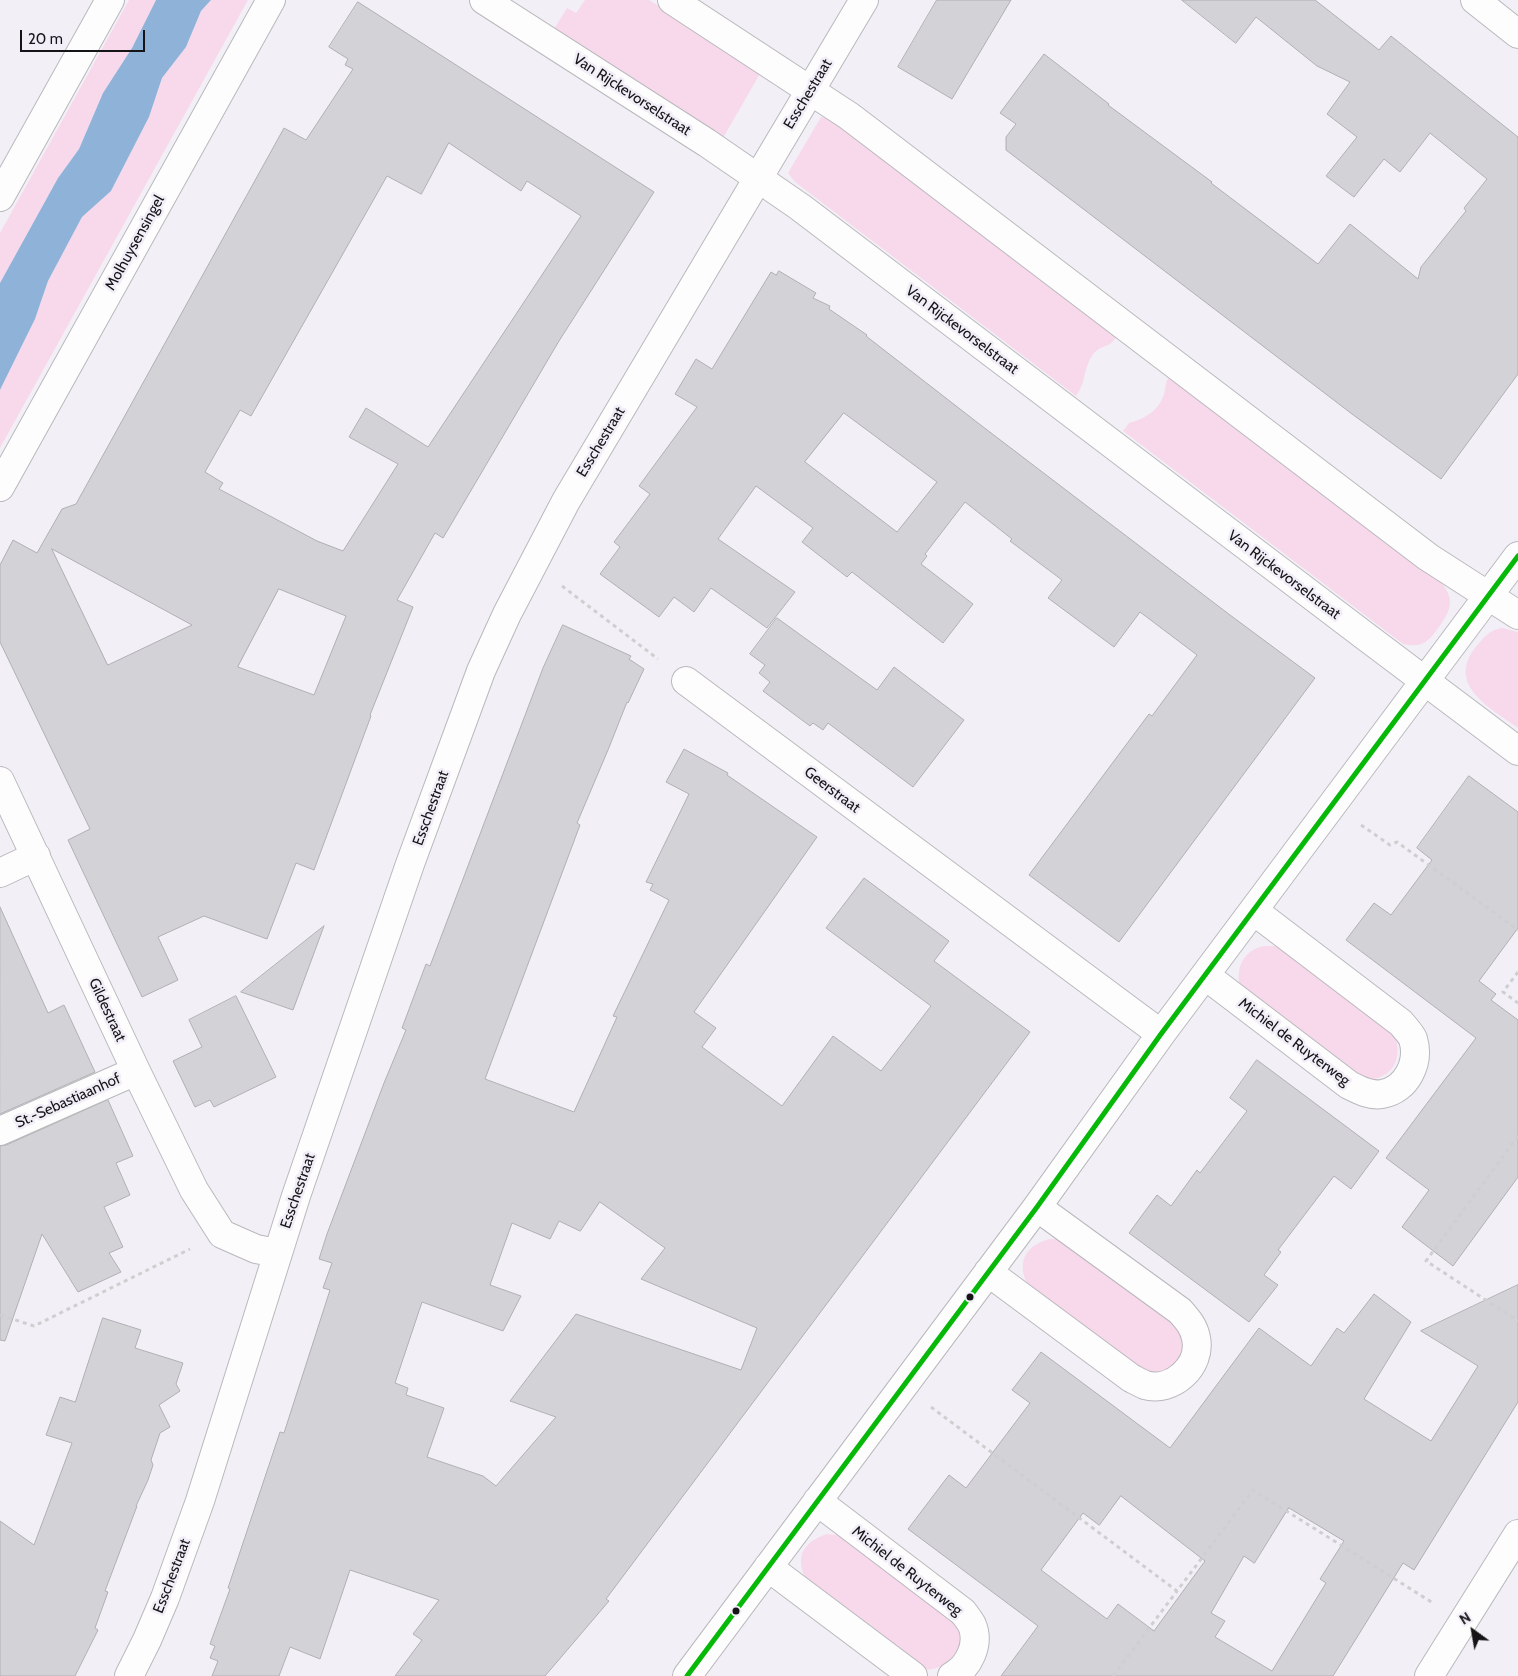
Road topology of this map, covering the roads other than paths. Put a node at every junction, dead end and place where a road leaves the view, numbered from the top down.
1 (110, 0) edge
2 (271, 0) edge
3 (484, 0) edge
4 (672, 0) edge
5 (864, 0) edge
6 (1475, 0) edge
7 (1518, 34) edge
8 (810, 91) junction
9 (758, 178) junction
10 (0, 198) edge
11 (0, 487) edge
12 (1518, 556) edge
13 (1488, 596) junction
14 (1518, 615) edge
15 (686, 680) road end
16 (1425, 682) junction
17 (1518, 751) edge
18 (0, 781) edge
19 (36, 856) junction
20 (0, 873) edge
21 (1254, 911) junction
22 (1206, 976) junction
23 (1161, 1034) junction
24 (136, 1071) junction
25 (0, 1131) edge
26 (1037, 1207) junction
27 (277, 1253) junction
28 (988, 1272) junction
29 (818, 1501) junction
30 (1518, 1534) edge
31 (768, 1568) junction
32 (129, 1676) edge
33 (687, 1676) edge
34 (913, 1676) edge
35 (952, 1676) edge
36 (1430, 1676) edge

1 - 10 street
2 - 11 street, Molhuysensingel
3 - 9 street, Van Rijckevorselstraat
4 - 8 street
5 - 8 street, Esschestraat
6 - 7 street
8 - 9 street, Esschestraat
8 - 13 street
9 - 16 street, Van Rijckevorselstraat
9 - 27 street, Esschestraat
12 - 13 street
13 - 14 street
13 - 16 street
15 - 23 street, Geerstraat
16 - 17 street, Van Rijckevorselstraat
16 - 21 street
18 - 19 street, Gildestraat
19 - 20 street
19 - 24 street, Gildestraat
21 - 22 street
21 - 22 street, Michiel de Ruyterweg
22 - 23 street
23 - 26 street
24 - 25 street, St.-Sebastiaanhof
24 - 27 street, Gildestraat
26 - 28 street
26 - 28 street
27 - 32 street, Esschestraat
28 - 29 street
29 - 31 street
29 - 35 street, Michiel de Ruyterweg
30 - 36 street
31 - 33 street
31 - 34 street

